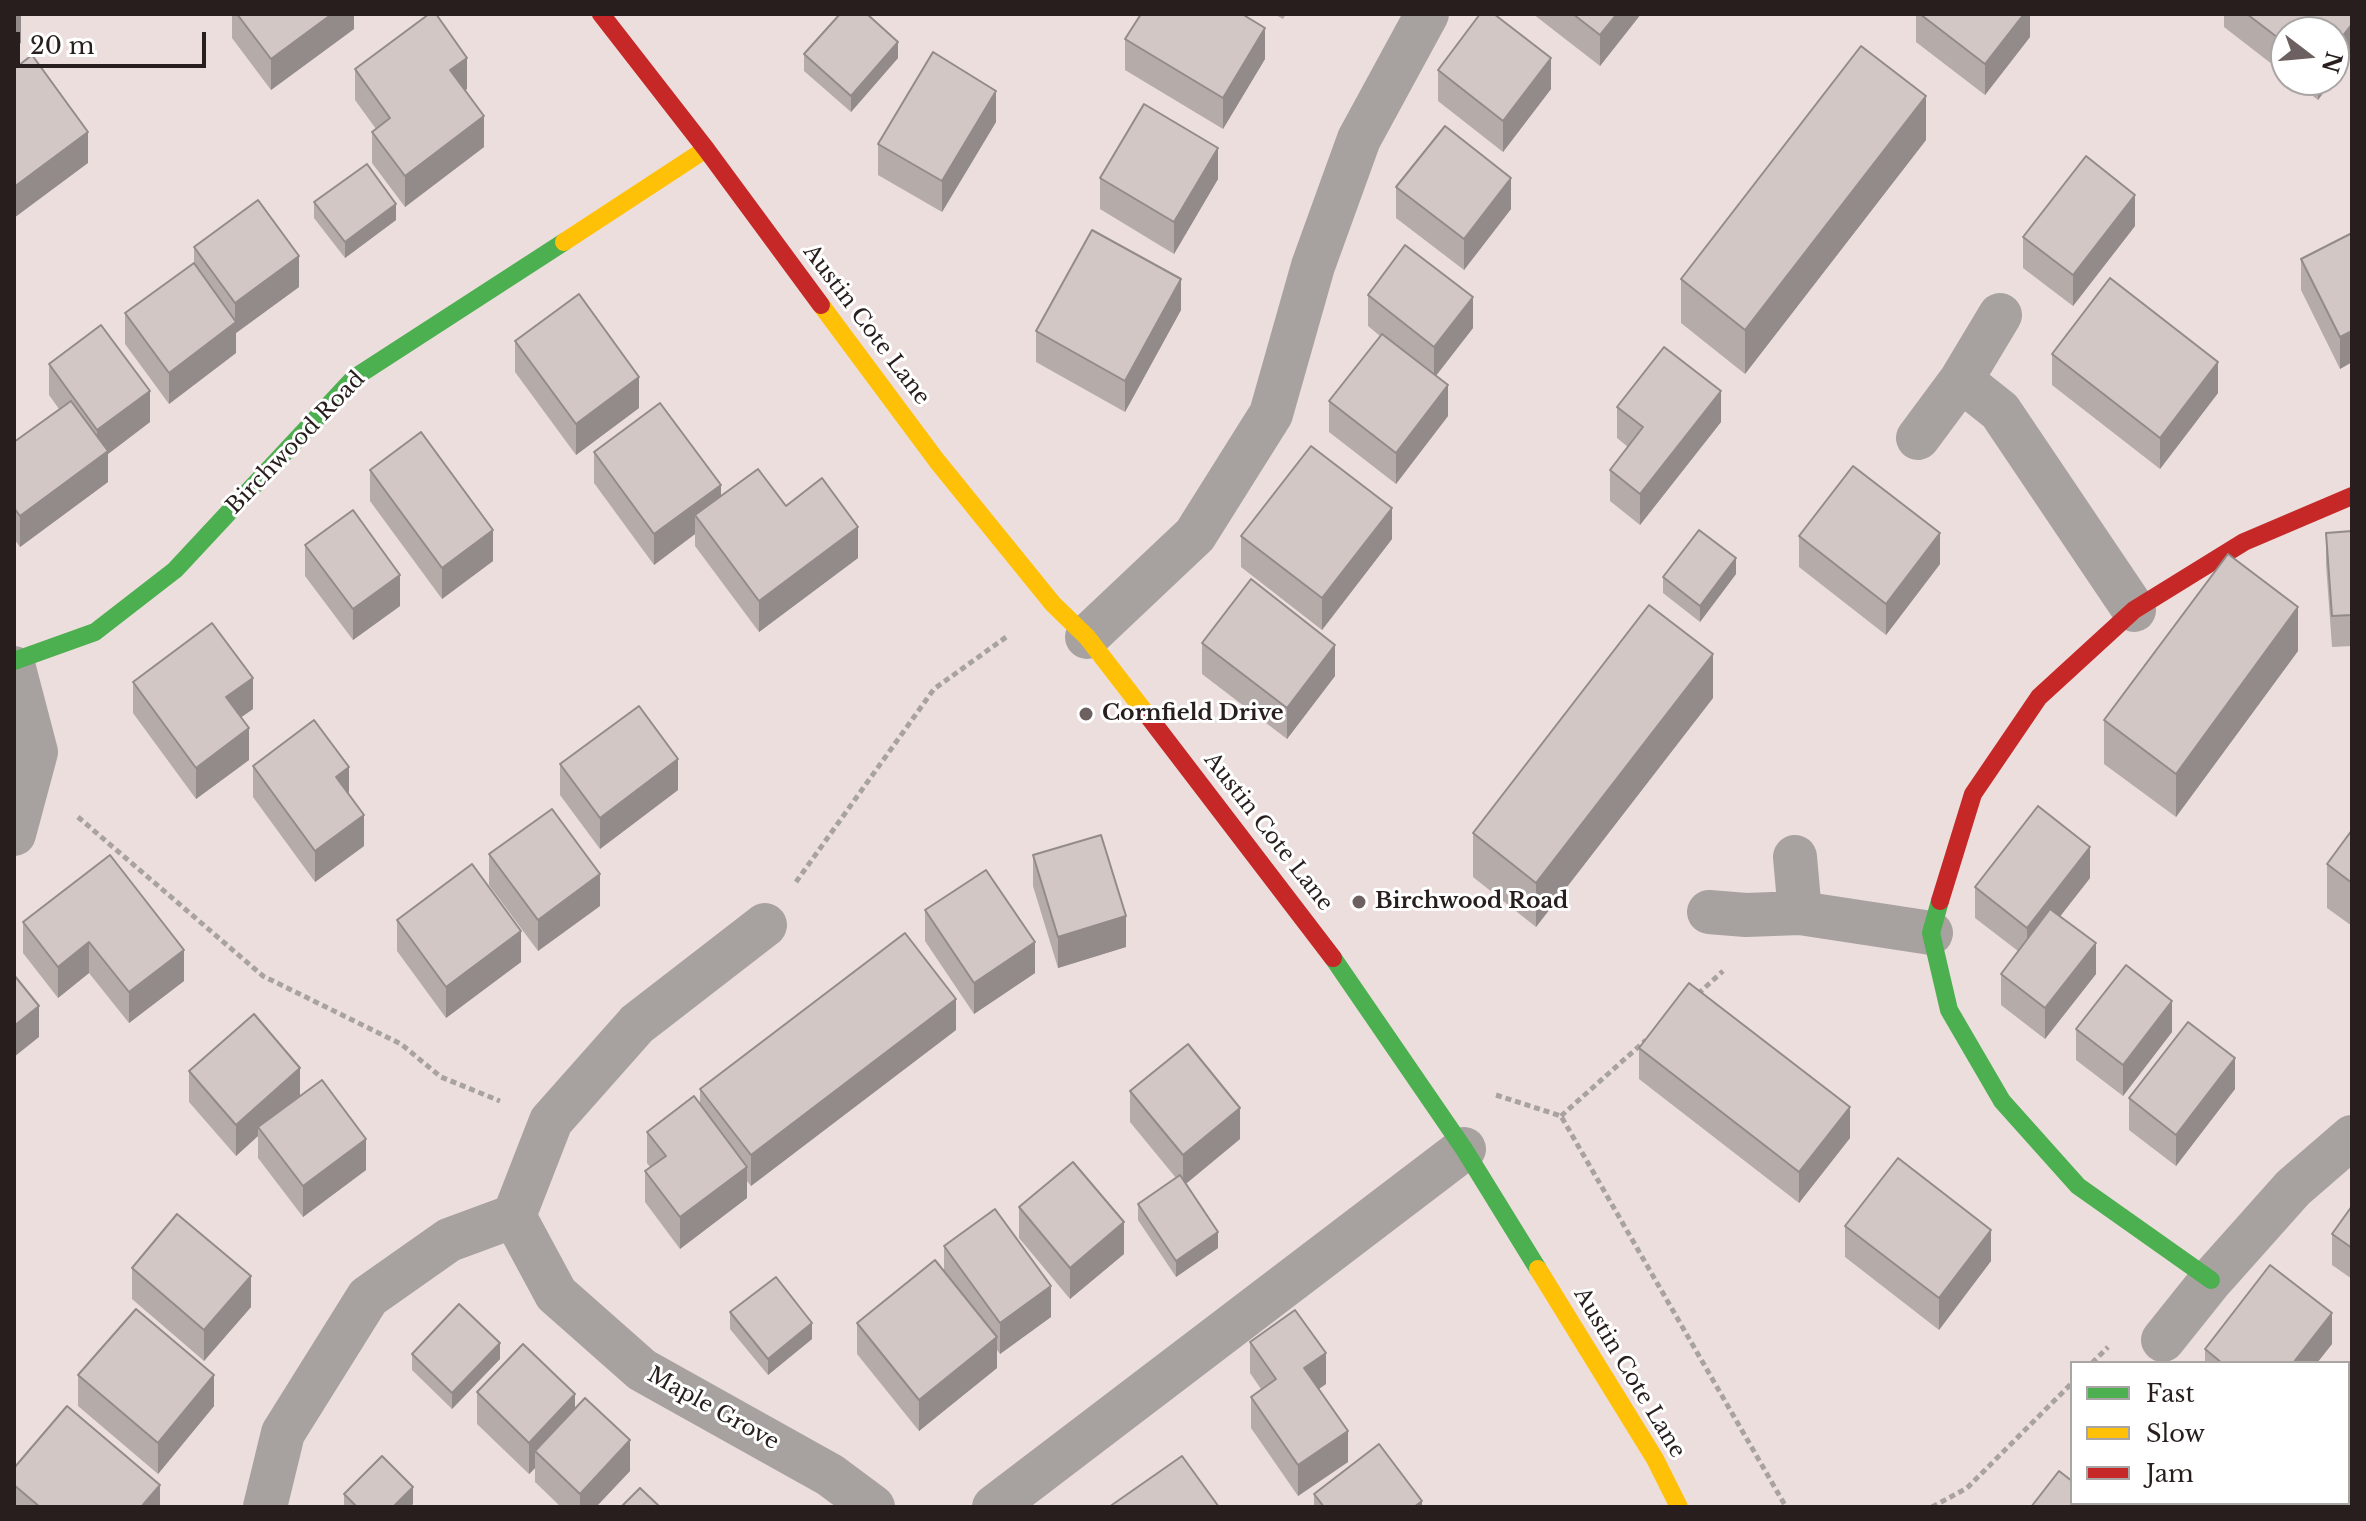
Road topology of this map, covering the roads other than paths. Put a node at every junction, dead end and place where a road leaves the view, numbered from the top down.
1 (601, 14) edge
2 (1427, 14) edge
3 (706, 149) junction
4 (2000, 315) dead end
5 (1961, 380) junction
6 (1918, 438) dead end
7 (2352, 496) edge
8 (2134, 610) junction
9 (1087, 637) junction
10 (14, 661) edge
11 (14, 668) edge
12 (14, 834) edge
13 (1795, 857) dead end
14 (1728, 913) road end
15 (1800, 913) junction
16 (765, 925) road end
17 (1931, 933) junction
18 (2352, 1137) edge
19 (1464, 1149) junction
20 (514, 1216) junction
21 (2211, 1280) junction
22 (2163, 1340) dead end
23 (265, 1507) edge
24 (873, 1507) edge
25 (994, 1507) edge
26 (1679, 1507) edge

1 - 3 street, Austin Cote Lane
2 - 9 street
3 - 9 street, Austin Cote Lane
3 - 10 street, Birchwood Road
4 - 5 street
5 - 6 street
5 - 8 street
7 - 8 street
8 - 17 street
9 - 19 street, Austin Cote Lane
11 - 12 street
13 - 15 street
14 - 15 street
15 - 17 street
16 - 20 street
17 - 21 street
18 - 21 street
19 - 25 street
19 - 26 street, Austin Cote Lane
20 - 23 street
20 - 24 street, Maple Grove
21 - 22 street

